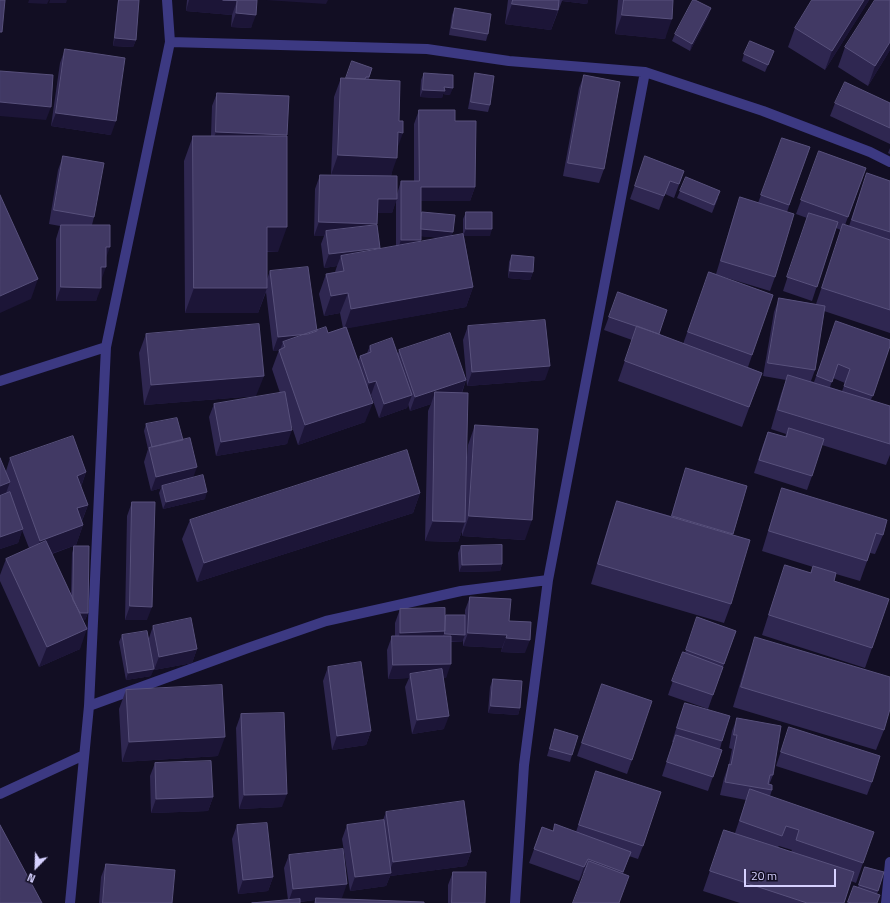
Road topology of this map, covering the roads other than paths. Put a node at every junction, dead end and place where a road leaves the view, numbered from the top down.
1 (167, 0) edge
2 (170, 42) junction
3 (645, 72) junction
4 (890, 162) edge
5 (106, 347) junction
6 (0, 381) edge
7 (548, 580) junction
8 (90, 706) junction
9 (84, 755) junction
10 (0, 794) edge
11 (890, 862) edge
12 (70, 903) edge
13 (515, 903) edge
14 (886, 903) edge

1 - 2 street
2 - 3 street
2 - 5 street
3 - 4 street
3 - 7 street
5 - 6 street
5 - 8 street
7 - 8 street
7 - 13 street
8 - 9 street
9 - 10 street
9 - 12 street
11 - 14 street

